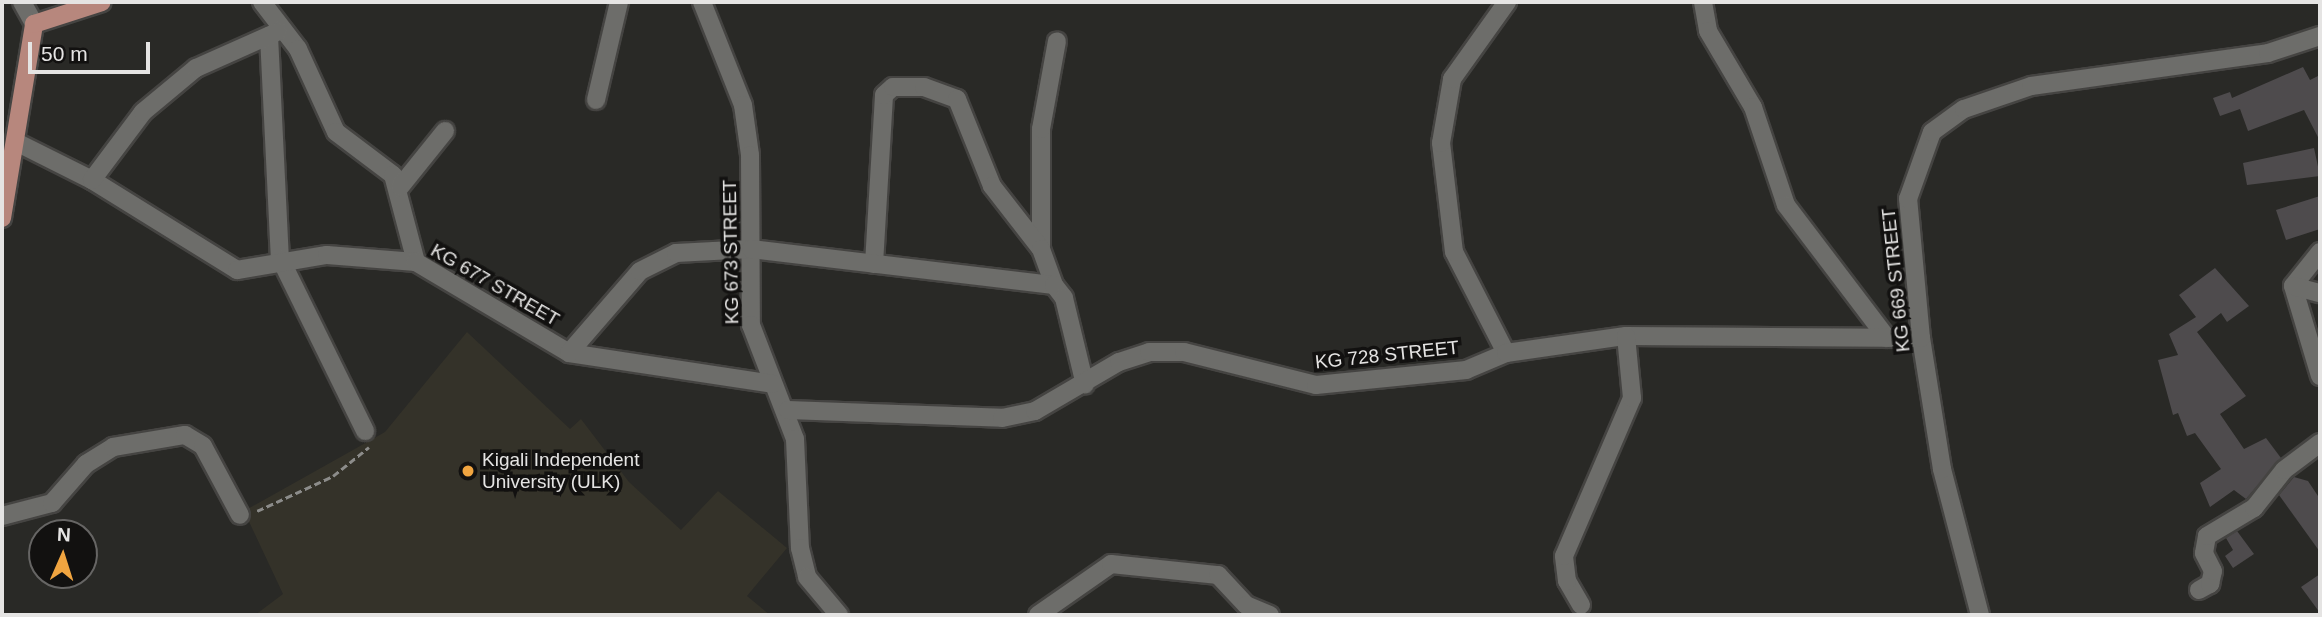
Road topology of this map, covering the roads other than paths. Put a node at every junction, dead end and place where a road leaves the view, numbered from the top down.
1 (22, 2) edge
2 (102, 2) edge
3 (262, 2) edge
4 (619, 2) edge
5 (702, 2) edge
6 (1507, 2) edge
7 (1703, 2) edge
8 (34, 24) junction
9 (275, 33) junction
10 (2320, 36) edge
11 (1057, 41) dead end
12 (596, 100) dead end
13 (445, 131) dead end
14 (18, 143) junction
15 (92, 180) junction
16 (400, 187) junction
17 (2, 218) edge
18 (751, 249) junction
19 (1041, 249) junction
20 (2320, 253) edge
21 (280, 258) junction
22 (416, 261) junction
23 (874, 264) junction
24 (1054, 285) junction
25 (2293, 286) junction
26 (2320, 293) edge
27 (1626, 336) junction
28 (1887, 338) junction
29 (1922, 338) junction
30 (569, 353) junction
31 (1506, 353) junction
32 (2319, 374) edge
33 (773, 384) junction
34 (1085, 385) junction
35 (788, 411) junction
36 (365, 431) road end
37 (2320, 443) edge
38 (240, 515) road end
39 (2, 516) edge
40 (2199, 590) dead end
41 (1581, 605) dead end
42 (839, 615) edge
43 (1038, 615) edge
44 (1270, 615) edge
45 (1980, 615) edge

1 - 8 street
2 - 8 main road
3 - 9 street
4 - 12 street
5 - 18 street, KG 673 STREET
6 - 31 street
7 - 28 street
8 - 14 main road
9 - 15 street
9 - 16 street
9 - 21 street
10 - 29 street, KG 669 STREET
11 - 19 street
13 - 16 street
14 - 15 street, KG 677 STREET
14 - 17 main road
15 - 21 street, KG 677 STREET
16 - 22 street
18 - 23 street
18 - 30 street
18 - 33 street, KG 673 STREET
19 - 23 street
19 - 24 street
20 - 25 street
21 - 22 street, KG 677 STREET
21 - 36 street
22 - 30 street, KG 677 STREET
23 - 24 street
24 - 34 street
25 - 26 street
25 - 32 street
27 - 28 street, KG 728 STREET
27 - 31 street, KG 728 STREET
27 - 41 street
28 - 29 street, KG 728 STREET
29 - 45 street, KG 669 STREET
30 - 33 street, KG 677 STREET
31 - 34 street, KG 728 STREET
33 - 35 street, KG 673 STREET
34 - 35 street, KG 728 STREET
35 - 42 street, KG 673 STREET
37 - 40 street
38 - 39 street
43 - 44 street

